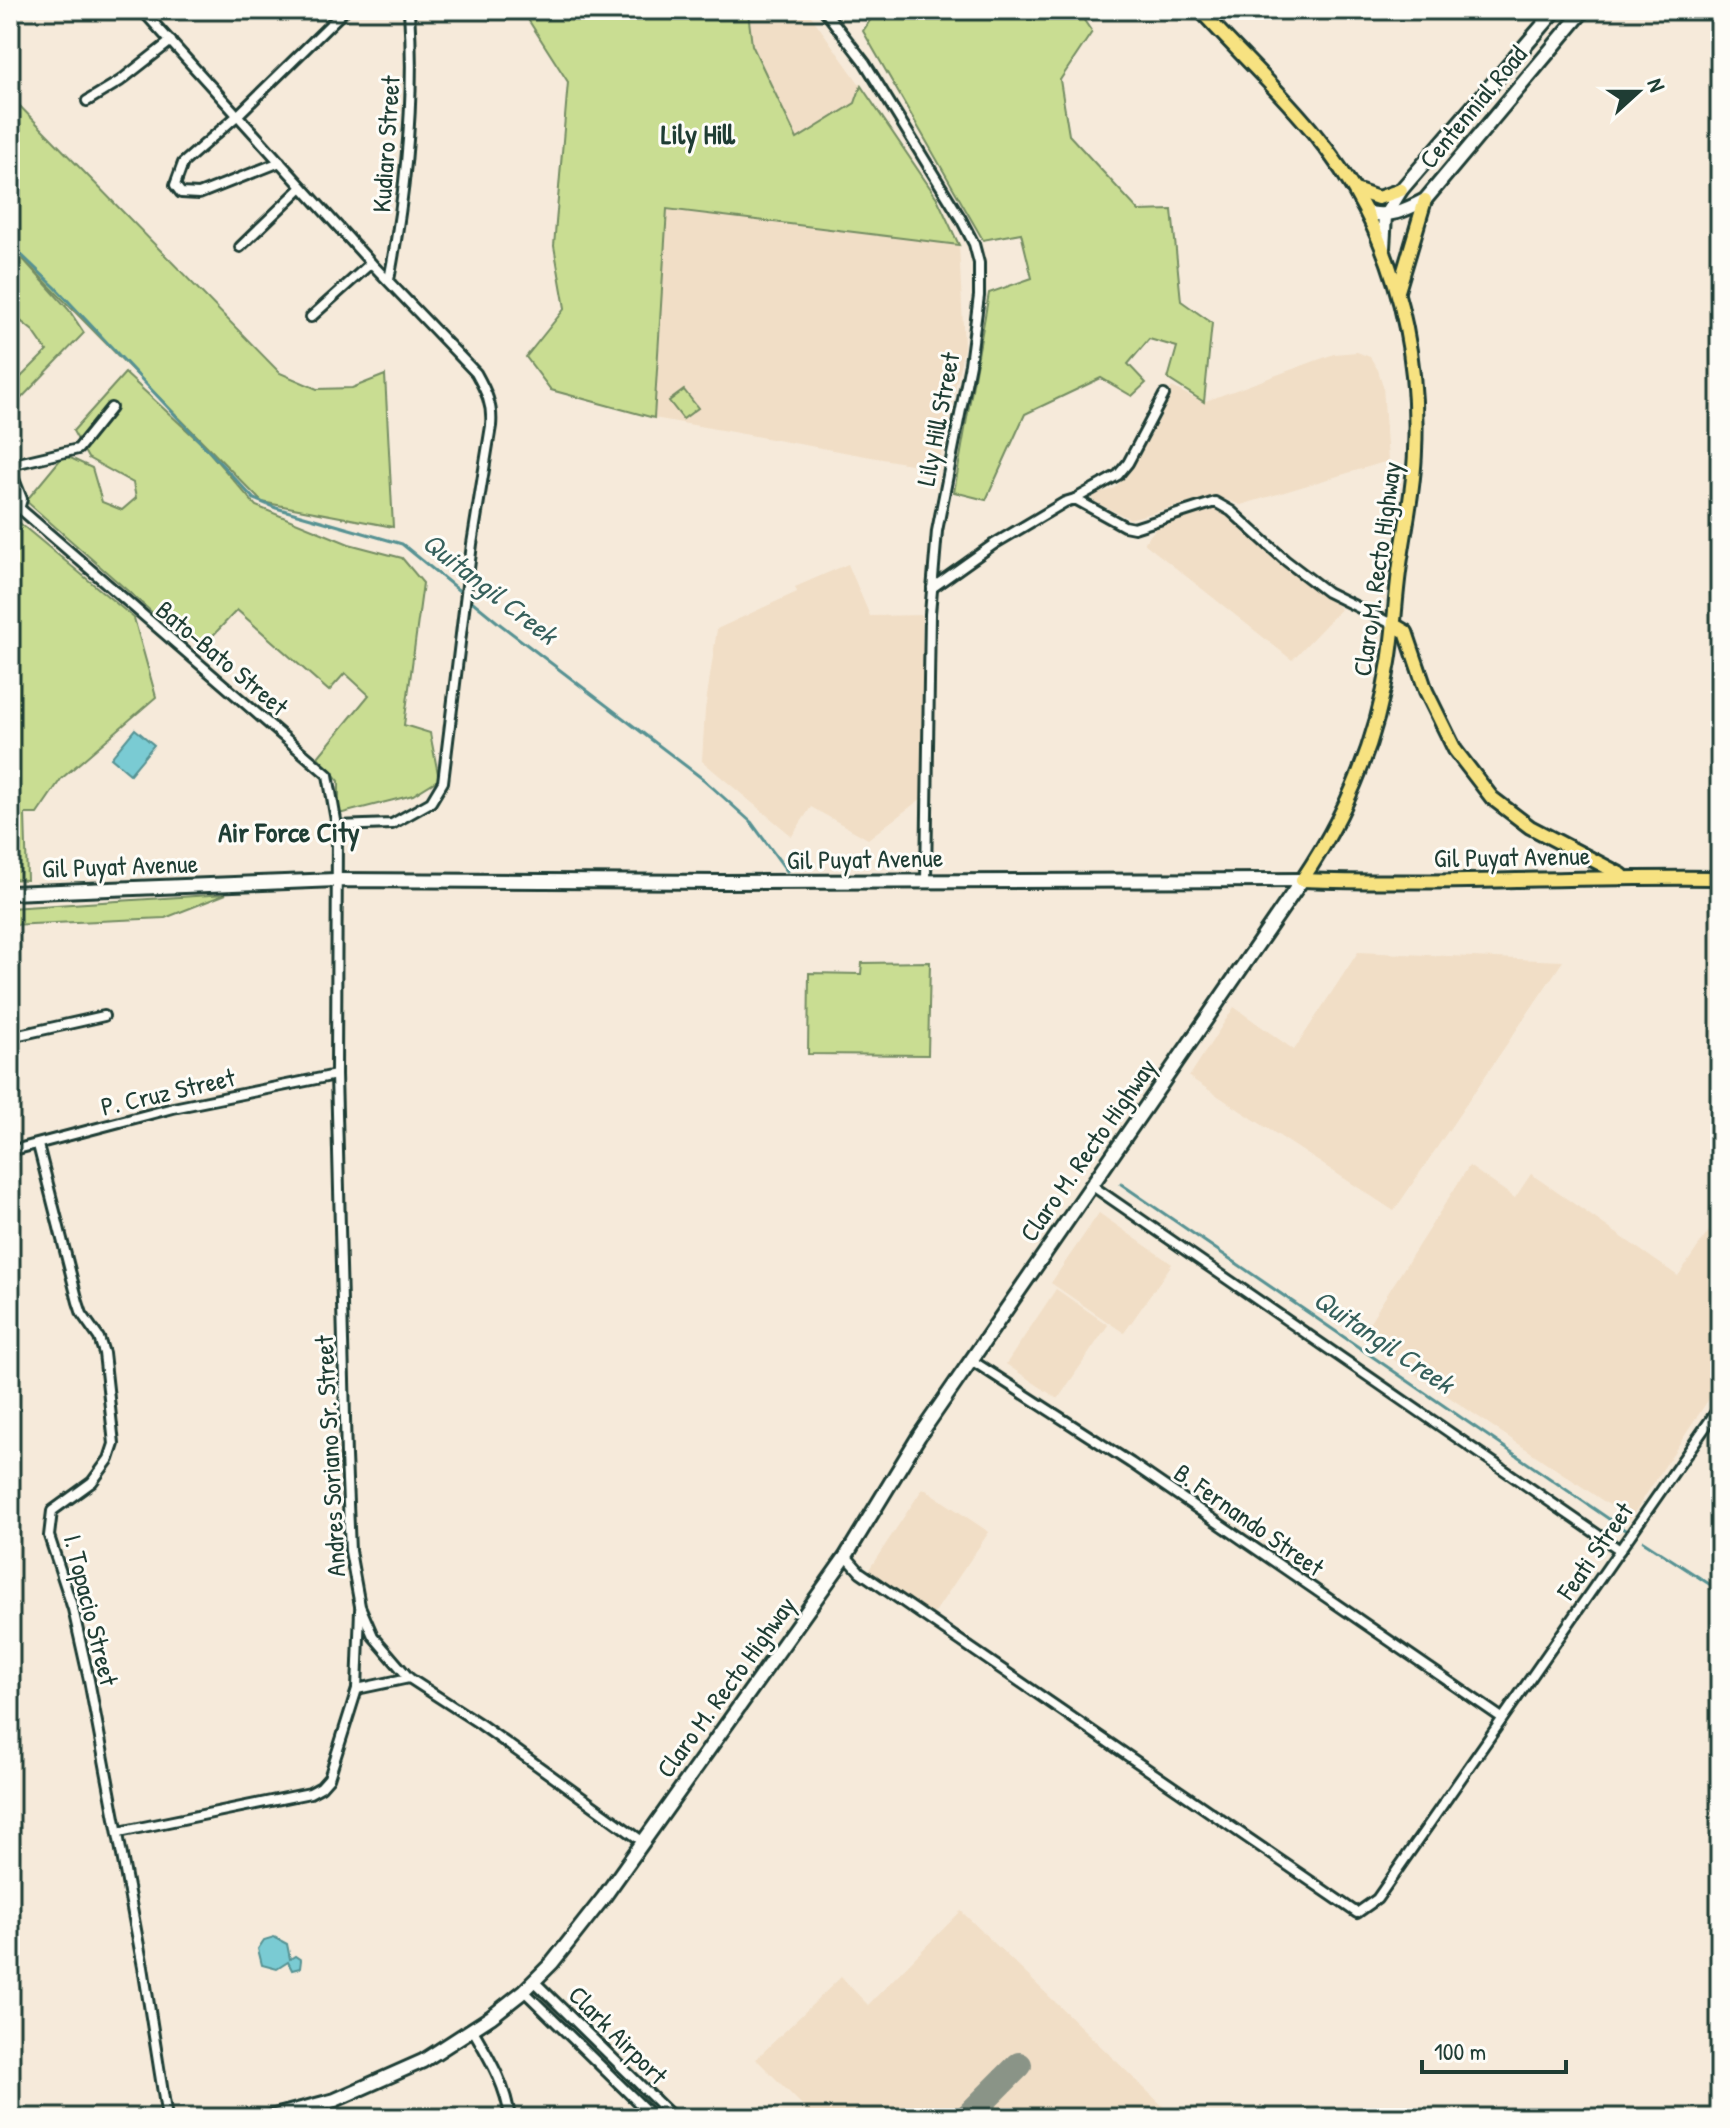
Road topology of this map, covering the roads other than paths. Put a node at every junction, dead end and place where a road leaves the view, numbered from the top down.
1 (142, 10) edge
2 (345, 10) edge
3 (409, 10) edge
4 (824, 10) edge
5 (1200, 10) edge
6 (1556, 10) edge
7 (1584, 10) edge
8 (171, 41) junction
9 (87, 101) dead end
10 (238, 115) junction
11 (280, 162) junction
12 (302, 187) junction
13 (1355, 190) junction
14 (1401, 190) junction
15 (1425, 200) junction
16 (1367, 213) junction
17 (1385, 216) junction
18 (240, 247) dead end
19 (1383, 251) junction
20 (371, 263) junction
21 (389, 280) junction
22 (1398, 291) junction
23 (311, 317) dead end
24 (1164, 395) dead end
25 (111, 408) dead end
26 (10, 467) edge
27 (1075, 499) junction
28 (10, 500) edge
29 (19, 509) junction
30 (932, 588) junction
31 (1394, 625) junction
32 (337, 826) junction
33 (1625, 877) junction
34 (1720, 878) edge
35 (336, 880) junction
36 (926, 880) junction
37 (1302, 880) junction
38 (10, 893) edge
39 (104, 1016) dead end
40 (10, 1037) edge
41 (336, 1075) junction
42 (38, 1145) junction
43 (10, 1151) edge
44 (1091, 1185) junction
45 (971, 1360) junction
46 (1720, 1406) edge
47 (1620, 1550) junction
48 (846, 1556) junction
49 (360, 1606) junction
50 (409, 1678) junction
51 (357, 1689) junction
52 (1502, 1718) junction
53 (119, 1832) junction
54 (642, 1841) junction
55 (534, 1981) junction
56 (524, 1991) junction
57 (473, 2030) junction
58 (166, 2109) edge
59 (267, 2118) edge
60 (510, 2118) edge
61 (654, 2118) edge
62 (674, 2118) edge

1 - 8 street
2 - 10 street
3 - 21 street, Kudiaro Street
4 - 30 street, Lily Hill Street
5 - 13 main road, Claro M. Recto Highway
6 - 14 main road, Centennial Road
7 - 15 main road, Centennial Road
8 - 9 street
8 - 10 street
10 - 11 street
10 - 11 street
11 - 12 street
12 - 18 street
12 - 20 street
13 - 14 main road
13 - 16 main road, Claro M. Recto Highway
14 - 17 main road, Centennial Road
15 - 17 main road, Centennial Road
15 - 22 main road
16 - 17 main road
16 - 19 main road, Claro M. Recto Highway
17 - 19 main road, Centennial Road
19 - 22 main road, Claro M. Recto Highway
20 - 21 street
20 - 23 street
21 - 32 street
22 - 31 main road, Claro M. Recto Highway
24 - 27 street
25 - 26 street
26 - 29 street
27 - 30 street
27 - 31 street
28 - 29 street, Bato-Bato Street
29 - 32 street, Bato-Bato Street
30 - 36 street, Lily Hill Street
31 - 33 main road
31 - 37 main road, Claro M. Recto Highway
32 - 35 street, Bato-Bato Street
33 - 34 main road, Gil Puyat Avenue
33 - 37 main road, Gil Puyat Avenue
35 - 36 main road, Gil Puyat Avenue
35 - 38 main road, Gil Puyat Avenue
35 - 41 street, Andres Soriano Sr. Street
36 - 37 main road, Gil Puyat Avenue
37 - 44 main road, Claro M. Recto Highway
39 - 40 street
41 - 42 street, P. Cruz Street
41 - 49 street, Andres Soriano Sr. Street
42 - 43 street, P. Cruz Street
42 - 53 street, I. Topacio Street
44 - 45 main road, Claro M. Recto Highway
44 - 47 street
45 - 48 main road, Claro M. Recto Highway
45 - 52 street, B. Fernando Street
46 - 47 street, Feati Street
47 - 52 street, Feati Street
48 - 52 street, Feati Street
48 - 54 main road, Claro M. Recto Highway
49 - 50 street, Andres Soriano Sr. Street
49 - 51 street
50 - 51 street
50 - 54 street, Andres Soriano Sr. Street
51 - 53 street
53 - 58 street, I. Topacio Street
54 - 55 main road, Claro M. Recto Highway
55 - 56 main road, Claro M. Recto Highway
55 - 62 street, Clark Airport
56 - 57 main road, Claro M. Recto Highway
56 - 61 street, Clark Airport
57 - 59 main road, Claro M. Recto Highway
57 - 60 street

